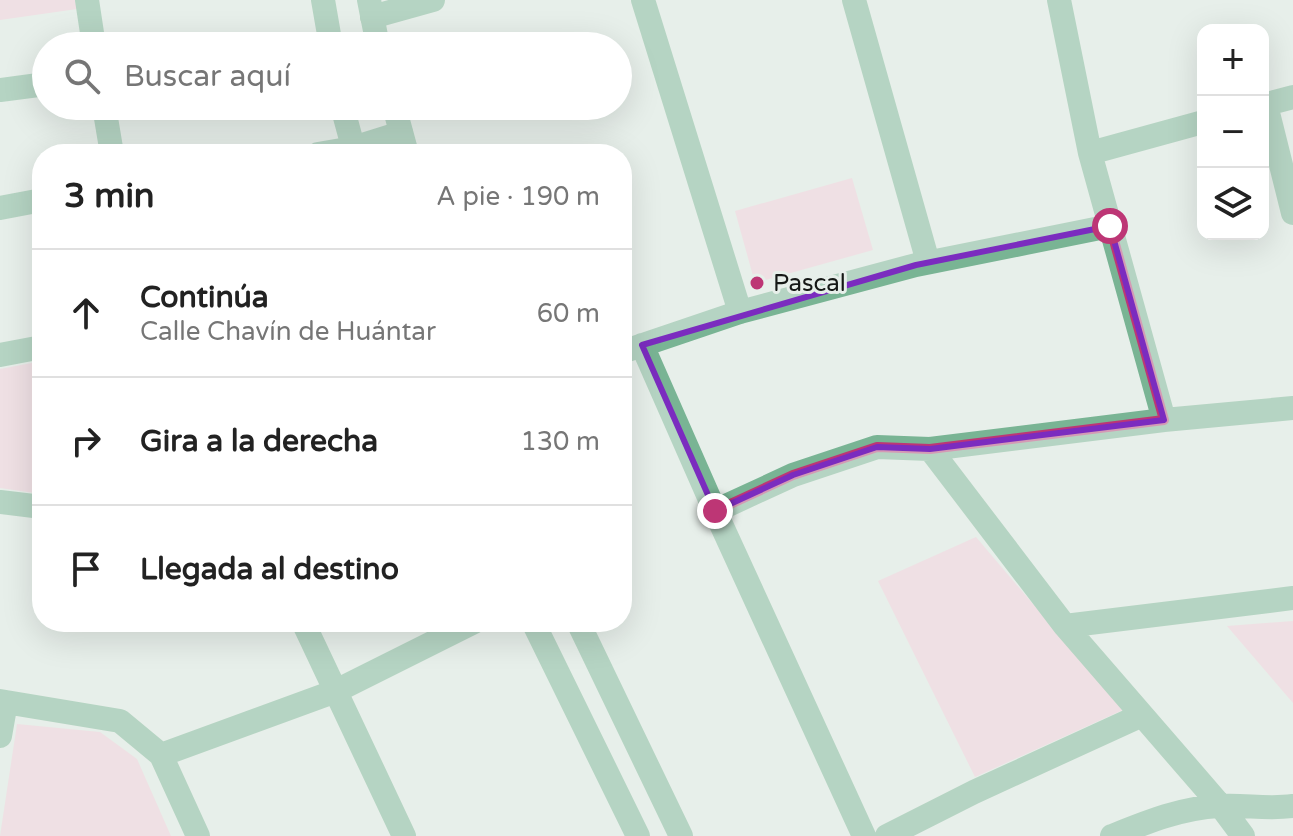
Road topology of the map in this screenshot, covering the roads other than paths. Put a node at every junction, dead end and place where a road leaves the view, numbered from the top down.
1 (87, 0) edge
2 (323, 0) edge
3 (433, 0) edge
4 (643, 0) edge
5 (854, 0) edge
6 (1059, 0) edge
7 (371, 9) edge
8 (92, 32) edge
9 (329, 32) edge
10 (375, 32) edge
11 (32, 86) edge
12 (0, 90) edge
13 (1293, 97) edge
14 (1269, 104) edge
15 (106, 120) edge
16 (346, 120) edge
17 (398, 120) edge
18 (1197, 124) edge
19 (1269, 124) edge
20 (110, 144) edge
21 (352, 144) edge
22 (404, 144) edge
23 (1090, 153) junction
24 (32, 202) edge
25 (0, 208) edge
26 (1293, 213) edge
27 (1110, 226) junction
28 (928, 262) junction
29 (740, 312) junction
30 (632, 348) edge
31 (32, 349) edge
32 (0, 355) edge
33 (1293, 408) edge
34 (1164, 420) junction
35 (930, 449) junction
36 (0, 502) edge
37 (32, 506) edge
38 (715, 511) junction
39 (1293, 598) edge
40 (1065, 626) junction
41 (308, 632) edge
42 (454, 632) edge
43 (538, 632) edge
44 (583, 632) edge
45 (336, 691) junction
46 (3, 701) edge
47 (1142, 715) junction
48 (0, 736) edge
49 (161, 755) junction
50 (1220, 805) junction
51 (1293, 806) edge
52 (198, 836) edge
53 (404, 836) edge
54 (638, 836) edge
55 (681, 836) edge
56 (864, 836) edge
57 (887, 836) edge
58 (1112, 836) edge
59 (1243, 836) edge

1 - 8 street
2 - 9 street
3 - 7 street
4 - 29 street
5 - 28 street
6 - 23 street
7 - 10 street
11 - 12 street
13 - 14 street
15 - 20 street
16 - 21 street
17 - 22 street
18 - 23 street
19 - 26 street
23 - 27 street
24 - 25 street
27 - 28 street
27 - 34 street
28 - 29 street
29 - 30 street
30 - 38 street
31 - 32 street
33 - 34 street
34 - 35 street
35 - 38 street
35 - 40 street
36 - 37 street
38 - 56 street
39 - 40 street
40 - 47 street
41 - 45 street
42 - 45 street
43 - 54 street
44 - 55 street
45 - 49 street
45 - 53 street
46 - 48 street
46 - 49 street
47 - 50 street
47 - 57 street
49 - 52 street
50 - 51 street
50 - 58 street
50 - 59 street

